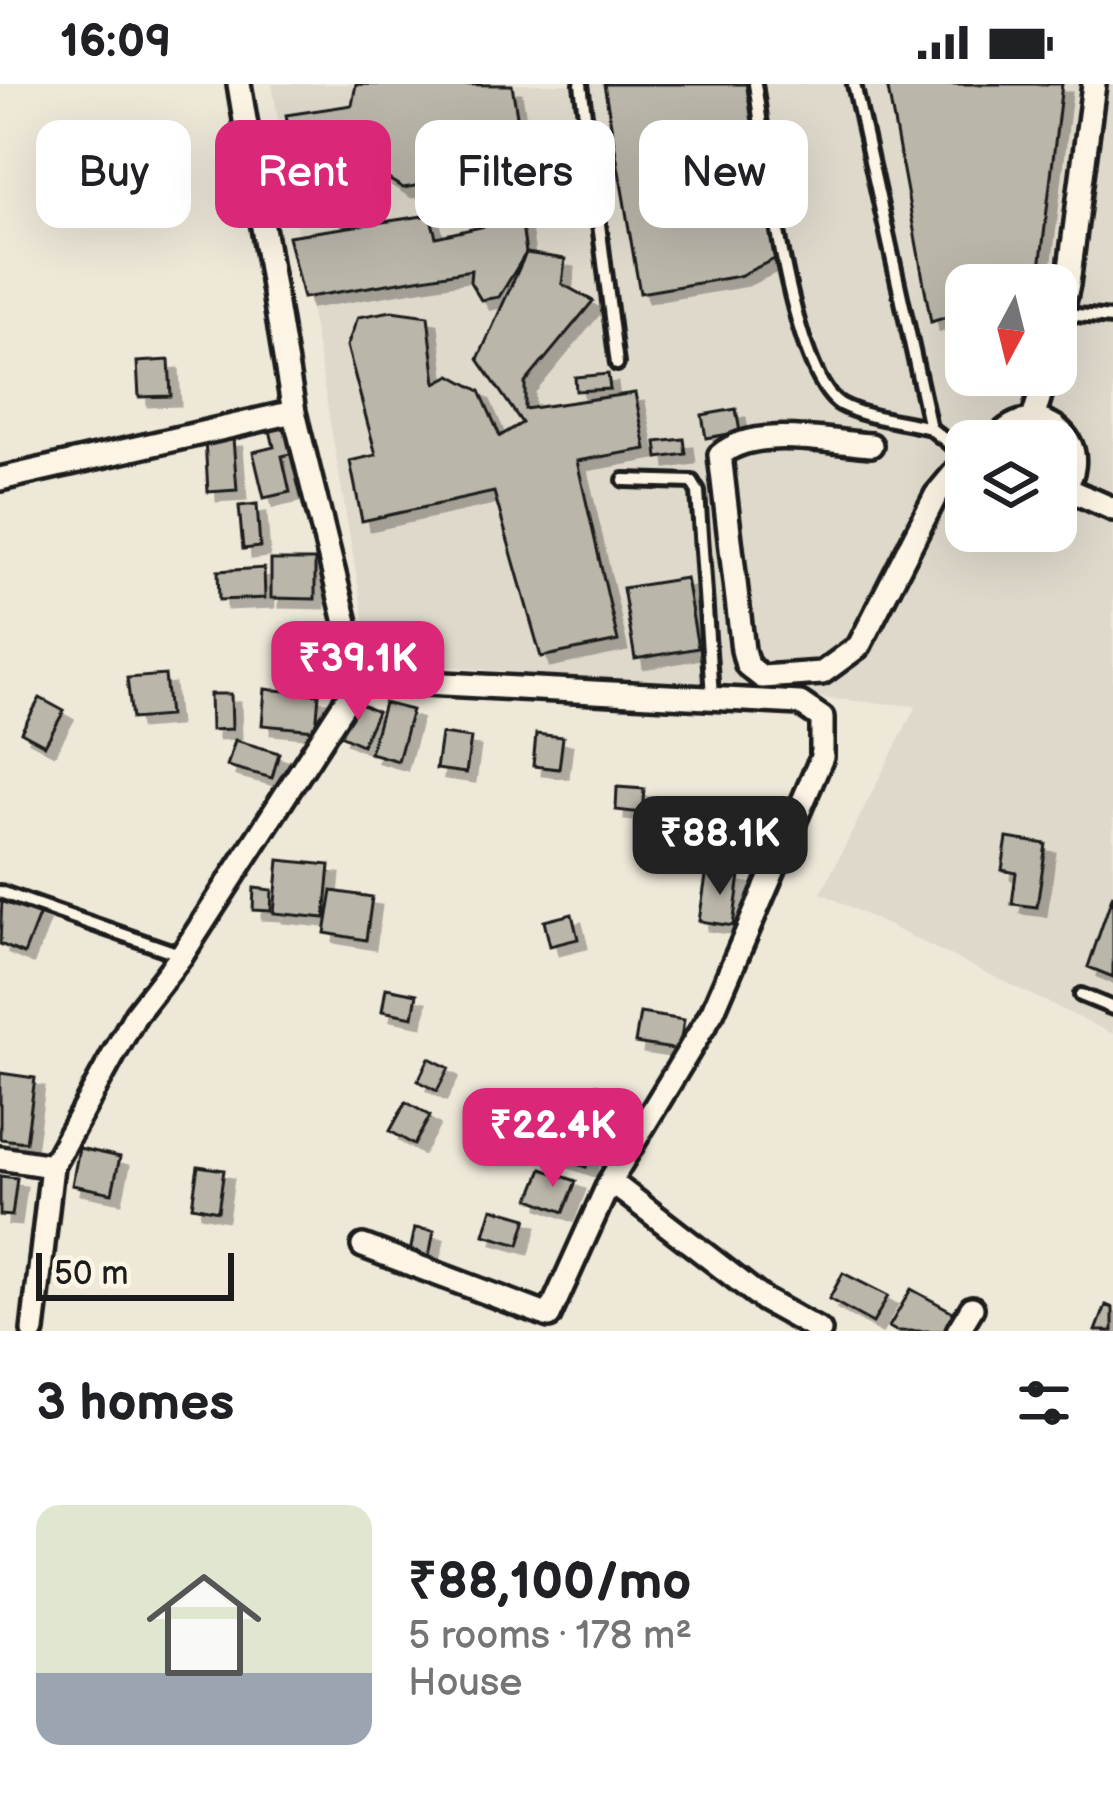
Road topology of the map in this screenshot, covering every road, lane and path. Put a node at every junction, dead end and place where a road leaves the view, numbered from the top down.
1 (239, 84) edge
2 (581, 84) edge
3 (755, 84) edge
4 (854, 84) edge
5 (1094, 84) edge
6 (1071, 264) edge
7 (1077, 315) edge
8 (1113, 318) edge
9 (617, 364) dead end
10 (1040, 396) edge
11 (294, 412) junction
12 (1033, 419) junction
13 (1030, 420) edge
14 (1037, 420) edge
15 (930, 428) junction
16 (945, 440) edge
17 (871, 446) dead end
18 (0, 479) edge
19 (624, 480) dead end
20 (945, 484) edge
21 (1077, 497) edge
22 (1113, 509) edge
23 (364, 674) junction
24 (712, 696) junction
25 (0, 892) edge
26 (182, 956) junction
27 (1082, 995) dead end
28 (1113, 1008) edge
29 (0, 1158) edge
30 (52, 1166) junction
31 (610, 1181) junction
32 (363, 1246) dead end
33 (972, 1308) dead end
34 (34, 1331) edge
35 (820, 1331) edge
36 (958, 1331) edge

1 - 11 street
2 - 9 lane
3 - 15 lane
4 - 15 lane
5 - 6 street
7 - 8 lane
10 - 12 street
11 - 18 street
11 - 23 street
12 - 13 street
12 - 14 street
15 - 16 lane
17 - 20 street
19 - 24 lane
21 - 22 street
23 - 24 street
23 - 26 street
24 - 31 street
25 - 26 lane
26 - 30 street
27 - 28 lane
29 - 30 street
30 - 34 street
31 - 32 street
31 - 35 street
33 - 36 street

